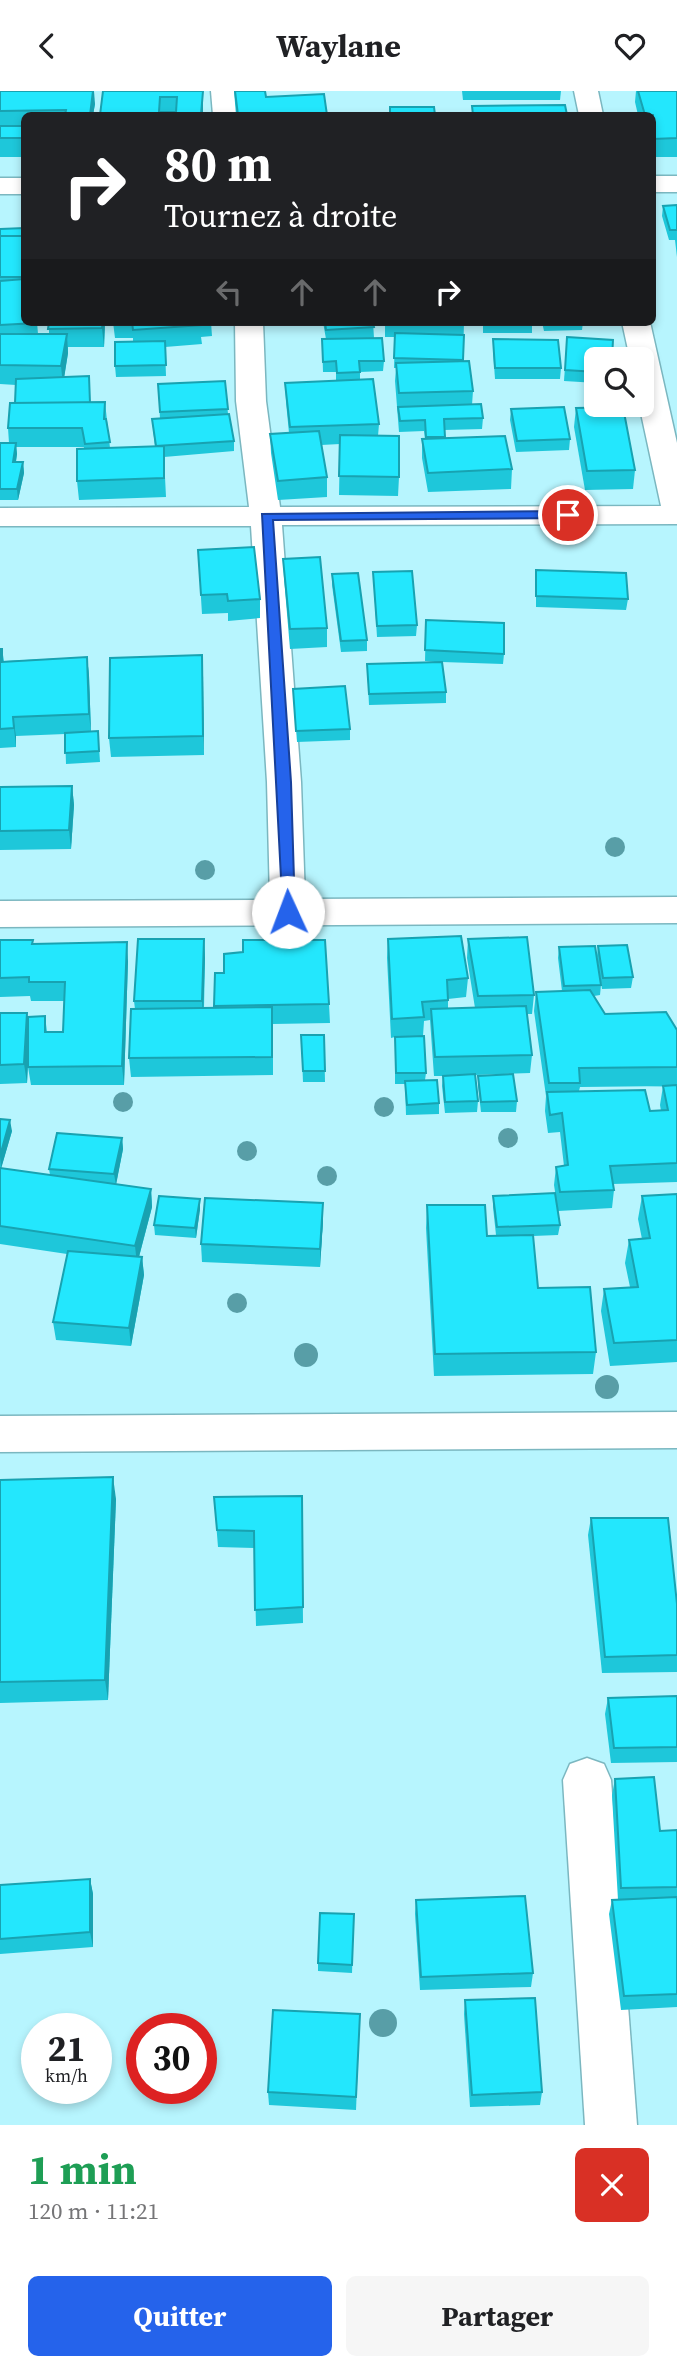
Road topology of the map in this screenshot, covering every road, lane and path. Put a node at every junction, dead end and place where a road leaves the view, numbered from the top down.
1 (223, 91) edge
2 (586, 91) edge
3 (225, 112) edge
4 (590, 112) edge
5 (656, 184) edge
6 (677, 184) edge
7 (0, 186) edge
8 (21, 186) edge
9 (249, 326) edge
10 (637, 326) edge
11 (677, 513) edge
12 (0, 517) edge
13 (266, 517) junction
14 (677, 910) edge
15 (288, 912) junction
16 (0, 913) edge
17 (677, 1430) edge
18 (0, 1434) edge
19 (587, 1780) dead end
20 (611, 2125) edge

1 - 3 street
2 - 4 street
5 - 6 street
7 - 8 street
9 - 13 street
10 - 11 street
11 - 13 street
12 - 13 street
13 - 15 street
14 - 15 street
15 - 16 street
17 - 18 street
19 - 20 street

